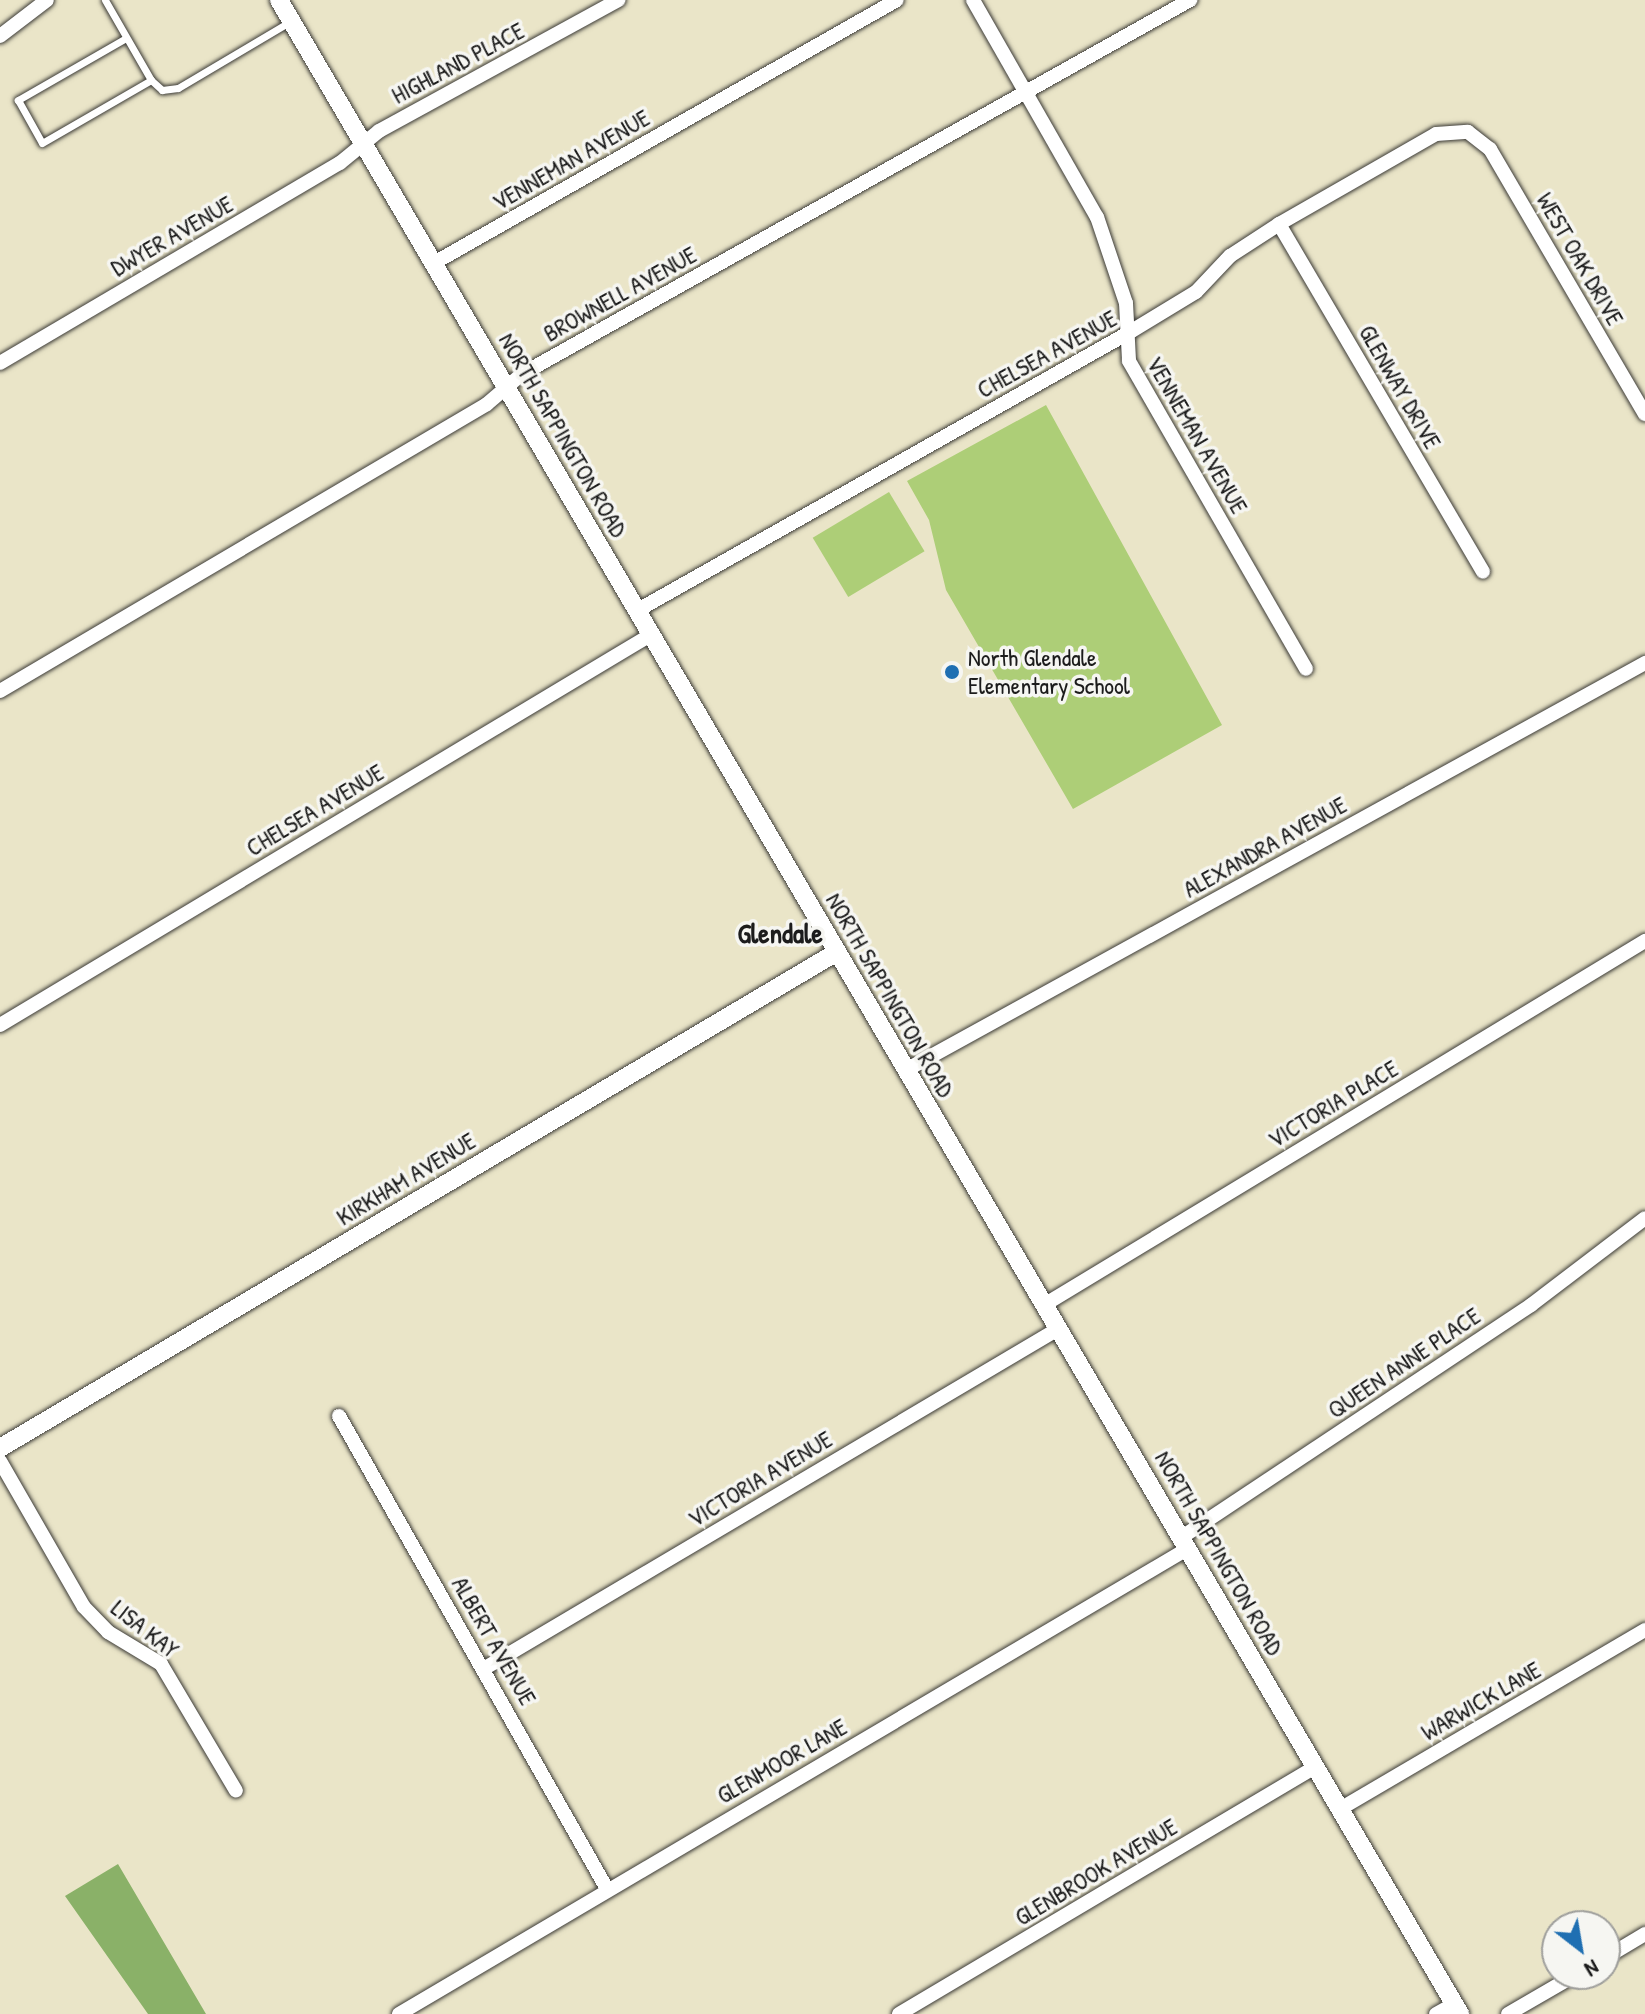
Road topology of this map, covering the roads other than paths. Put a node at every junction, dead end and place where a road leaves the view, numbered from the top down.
1 (47, 0) edge
2 (105, 0) edge
3 (279, 0) edge
4 (618, 0) edge
5 (897, 0) edge
6 (973, 0) edge
7 (1190, 0) edge
8 (291, 21) junction
9 (0, 36) edge
10 (126, 38) junction
11 (151, 80) junction
12 (1026, 91) junction
13 (1468, 132) joint
14 (364, 144) junction
15 (1279, 224) junction
16 (434, 263) junction
17 (1130, 332) junction
18 (0, 363) edge
19 (506, 387) junction
20 (1645, 414) edge
21 (1483, 572) dead end
22 (638, 610) junction
23 (652, 634) junction
24 (1645, 663) edge
25 (1306, 669) dead end
26 (0, 691) edge
27 (1645, 941) edge
28 (837, 952) junction
29 (0, 1025) edge
30 (906, 1070) junction
31 (1645, 1218) edge
32 (1044, 1305) junction
33 (1058, 1329) junction
34 (339, 1416) dead end
35 (0, 1448) edge
36 (0, 1461) edge
37 (1186, 1542) junction
38 (1645, 1630) edge
39 (485, 1668) junction
40 (1315, 1767) junction
41 (236, 1791) dead end
42 (1340, 1809) junction
43 (607, 1889) junction
44 (1645, 1934) edge
45 (1621, 1948) edge
46 (1549, 1990) edge
47 (1457, 2009) edge
48 (399, 2014) edge
49 (899, 2014) edge
50 (1436, 2014) edge
51 (1508, 2014) edge

1 - 9 street
2 - 10 lane
3 - 8 street, NORTH SAPPINGTON ROAD
4 - 14 street, HIGHLAND PLACE
5 - 16 street, VENNEMAN AVENUE
6 - 12 street, VENNEMAN AVENUE
7 - 12 street, BROWNELL AVENUE
8 - 11 lane
8 - 14 street, NORTH SAPPINGTON ROAD
10 - 11 lane
10 - 11 lane
12 - 17 street, VENNEMAN AVENUE
12 - 19 street, BROWNELL AVENUE
13 - 15 street, CHELSEA AVENUE
13 - 20 street, WEST OAK DRIVE
14 - 16 street, NORTH SAPPINGTON ROAD
14 - 18 street, DWYER AVENUE
15 - 17 street, CHELSEA AVENUE
15 - 21 street, GLENWAY DRIVE
16 - 19 street, NORTH SAPPINGTON ROAD
17 - 22 street, CHELSEA AVENUE
17 - 25 street, VENNEMAN AVENUE
19 - 22 street, NORTH SAPPINGTON ROAD
19 - 26 street, BROWNELL AVENUE
22 - 23 street, NORTH SAPPINGTON ROAD
23 - 28 street, NORTH SAPPINGTON ROAD
23 - 29 street, CHELSEA AVENUE
24 - 30 street, ALEXANDRA AVENUE
27 - 32 street, VICTORIA PLACE
28 - 30 street, NORTH SAPPINGTON ROAD
28 - 35 street, KIRKHAM AVENUE
30 - 32 street, NORTH SAPPINGTON ROAD
31 - 37 street, QUEEN ANNE PLACE
32 - 33 street, NORTH SAPPINGTON ROAD
33 - 37 street, NORTH SAPPINGTON ROAD
33 - 39 street, VICTORIA AVENUE
34 - 39 street, ALBERT AVENUE
36 - 41 street, LISA KAY
37 - 40 street, NORTH SAPPINGTON ROAD
37 - 43 street, GLENMOOR LANE
38 - 42 street, WARWICK LANE
39 - 43 street, ALBERT AVENUE
40 - 42 street, NORTH SAPPINGTON ROAD
40 - 49 street, GLENBROOK AVENUE
42 - 47 street, NORTH SAPPINGTON ROAD
43 - 48 street, GLENMOOR LANE
44 - 45 street
46 - 51 street
47 - 50 street

